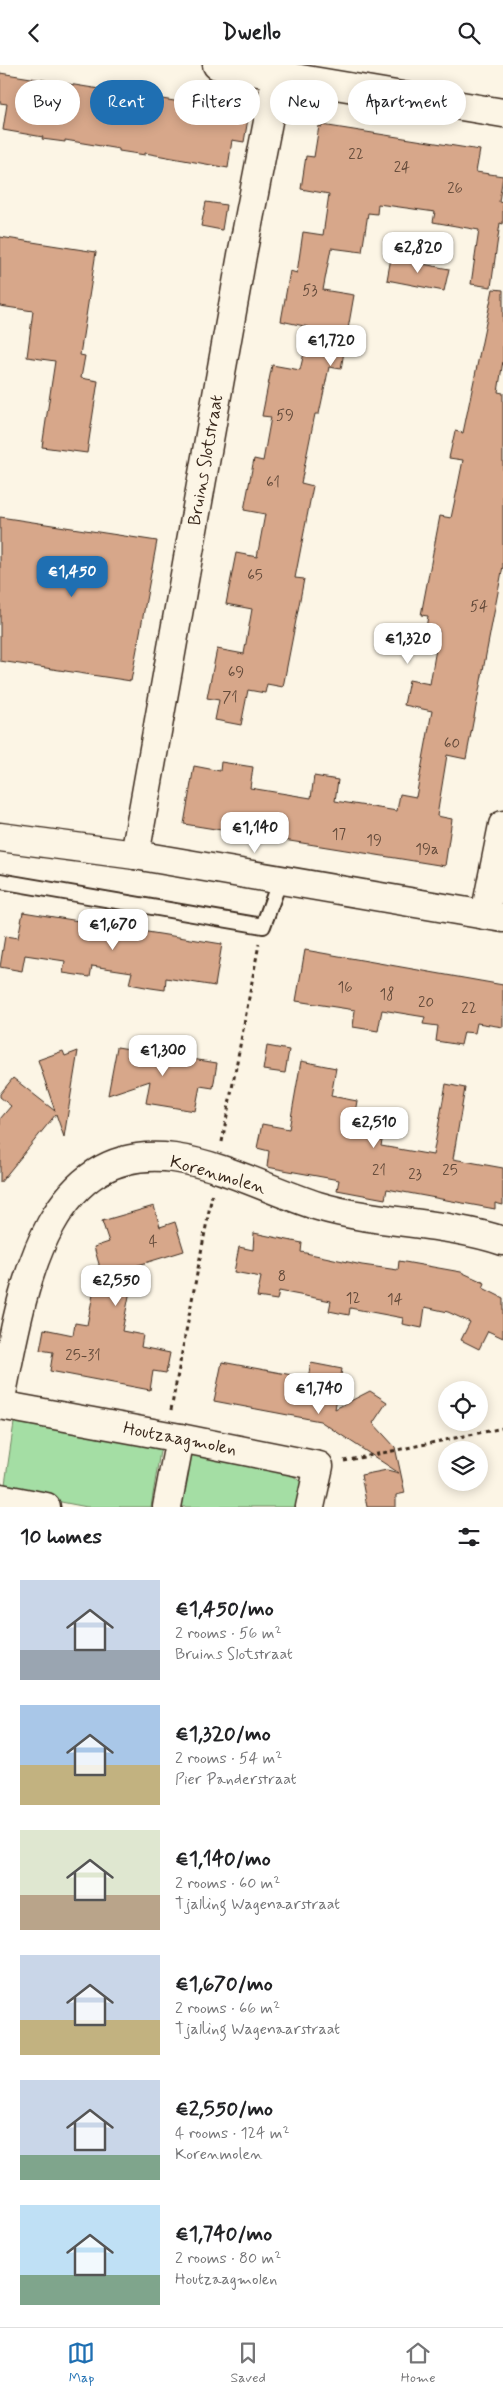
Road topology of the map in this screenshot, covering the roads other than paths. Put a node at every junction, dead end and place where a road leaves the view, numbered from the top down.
1 (217, 65) edge
2 (278, 70) edge
3 (503, 113) edge
4 (503, 825) edge
5 (1, 841) edge
6 (135, 855) junction
7 (280, 880) junction
8 (0, 881) edge
9 (494, 917) edge
10 (503, 1241) edge
11 (0, 1404) edge
12 (173, 1436) junction
13 (0, 1498) edge
14 (46, 1507) edge
15 (167, 1507) edge
16 (310, 1507) edge

1 - 2 street
2 - 3 street
2 - 6 street, Bruins Slotstraat
4 - 9 street
5 - 6 street
6 - 7 street
7 - 8 lane
7 - 9 street
10 - 11 street, Korenmolen
11 - 12 street, Houtzaagmolen
12 - 15 street
12 - 16 street, Houtzaagmolen
13 - 14 street

